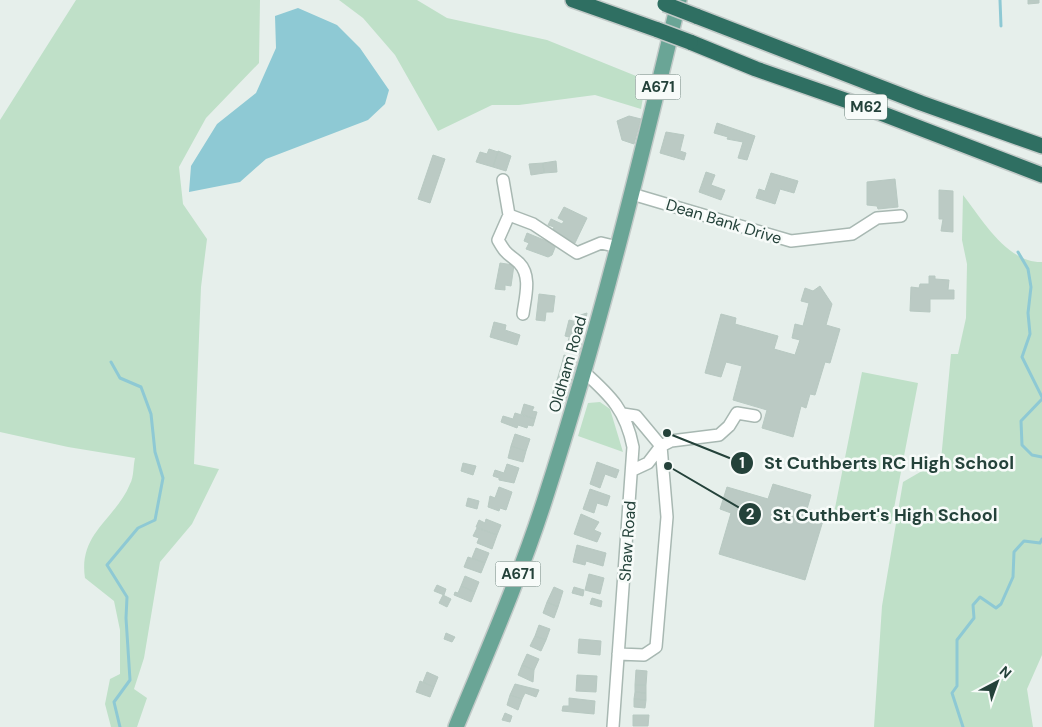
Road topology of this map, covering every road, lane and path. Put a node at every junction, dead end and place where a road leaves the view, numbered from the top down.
1 (572, 0) edge
2 (666, 1) edge
3 (1042, 146) edge
4 (1042, 175) edge
5 (502, 180) dead end
6 (632, 194) junction
7 (509, 214) junction
8 (901, 216) dead end
9 (618, 247) junction
10 (523, 314) dead end
11 (584, 372) junction
12 (623, 414) junction
13 (755, 416) dead end
14 (661, 446) junction
15 (633, 470) junction
16 (618, 654) junction
17 (456, 727) edge
18 (613, 727) edge

1 - 4 highway, M62, bridge
2 - 3 highway, M62, bridge
2 - 6 main road, Oldham Road / A671
5 - 7 street
6 - 8 street, Dean Bank Drive
6 - 9 main road, Oldham Road / A671
7 - 9 street
7 - 10 street
9 - 11 main road, Oldham Road / A671
11 - 12 street, Shaw Road
11 - 17 main road, Oldham Road / A671
12 - 14 street
12 - 15 street, Shaw Road
13 - 14 street
14 - 15 street
14 - 16 street
15 - 16 street, Shaw Road
16 - 18 street, Shaw Road

